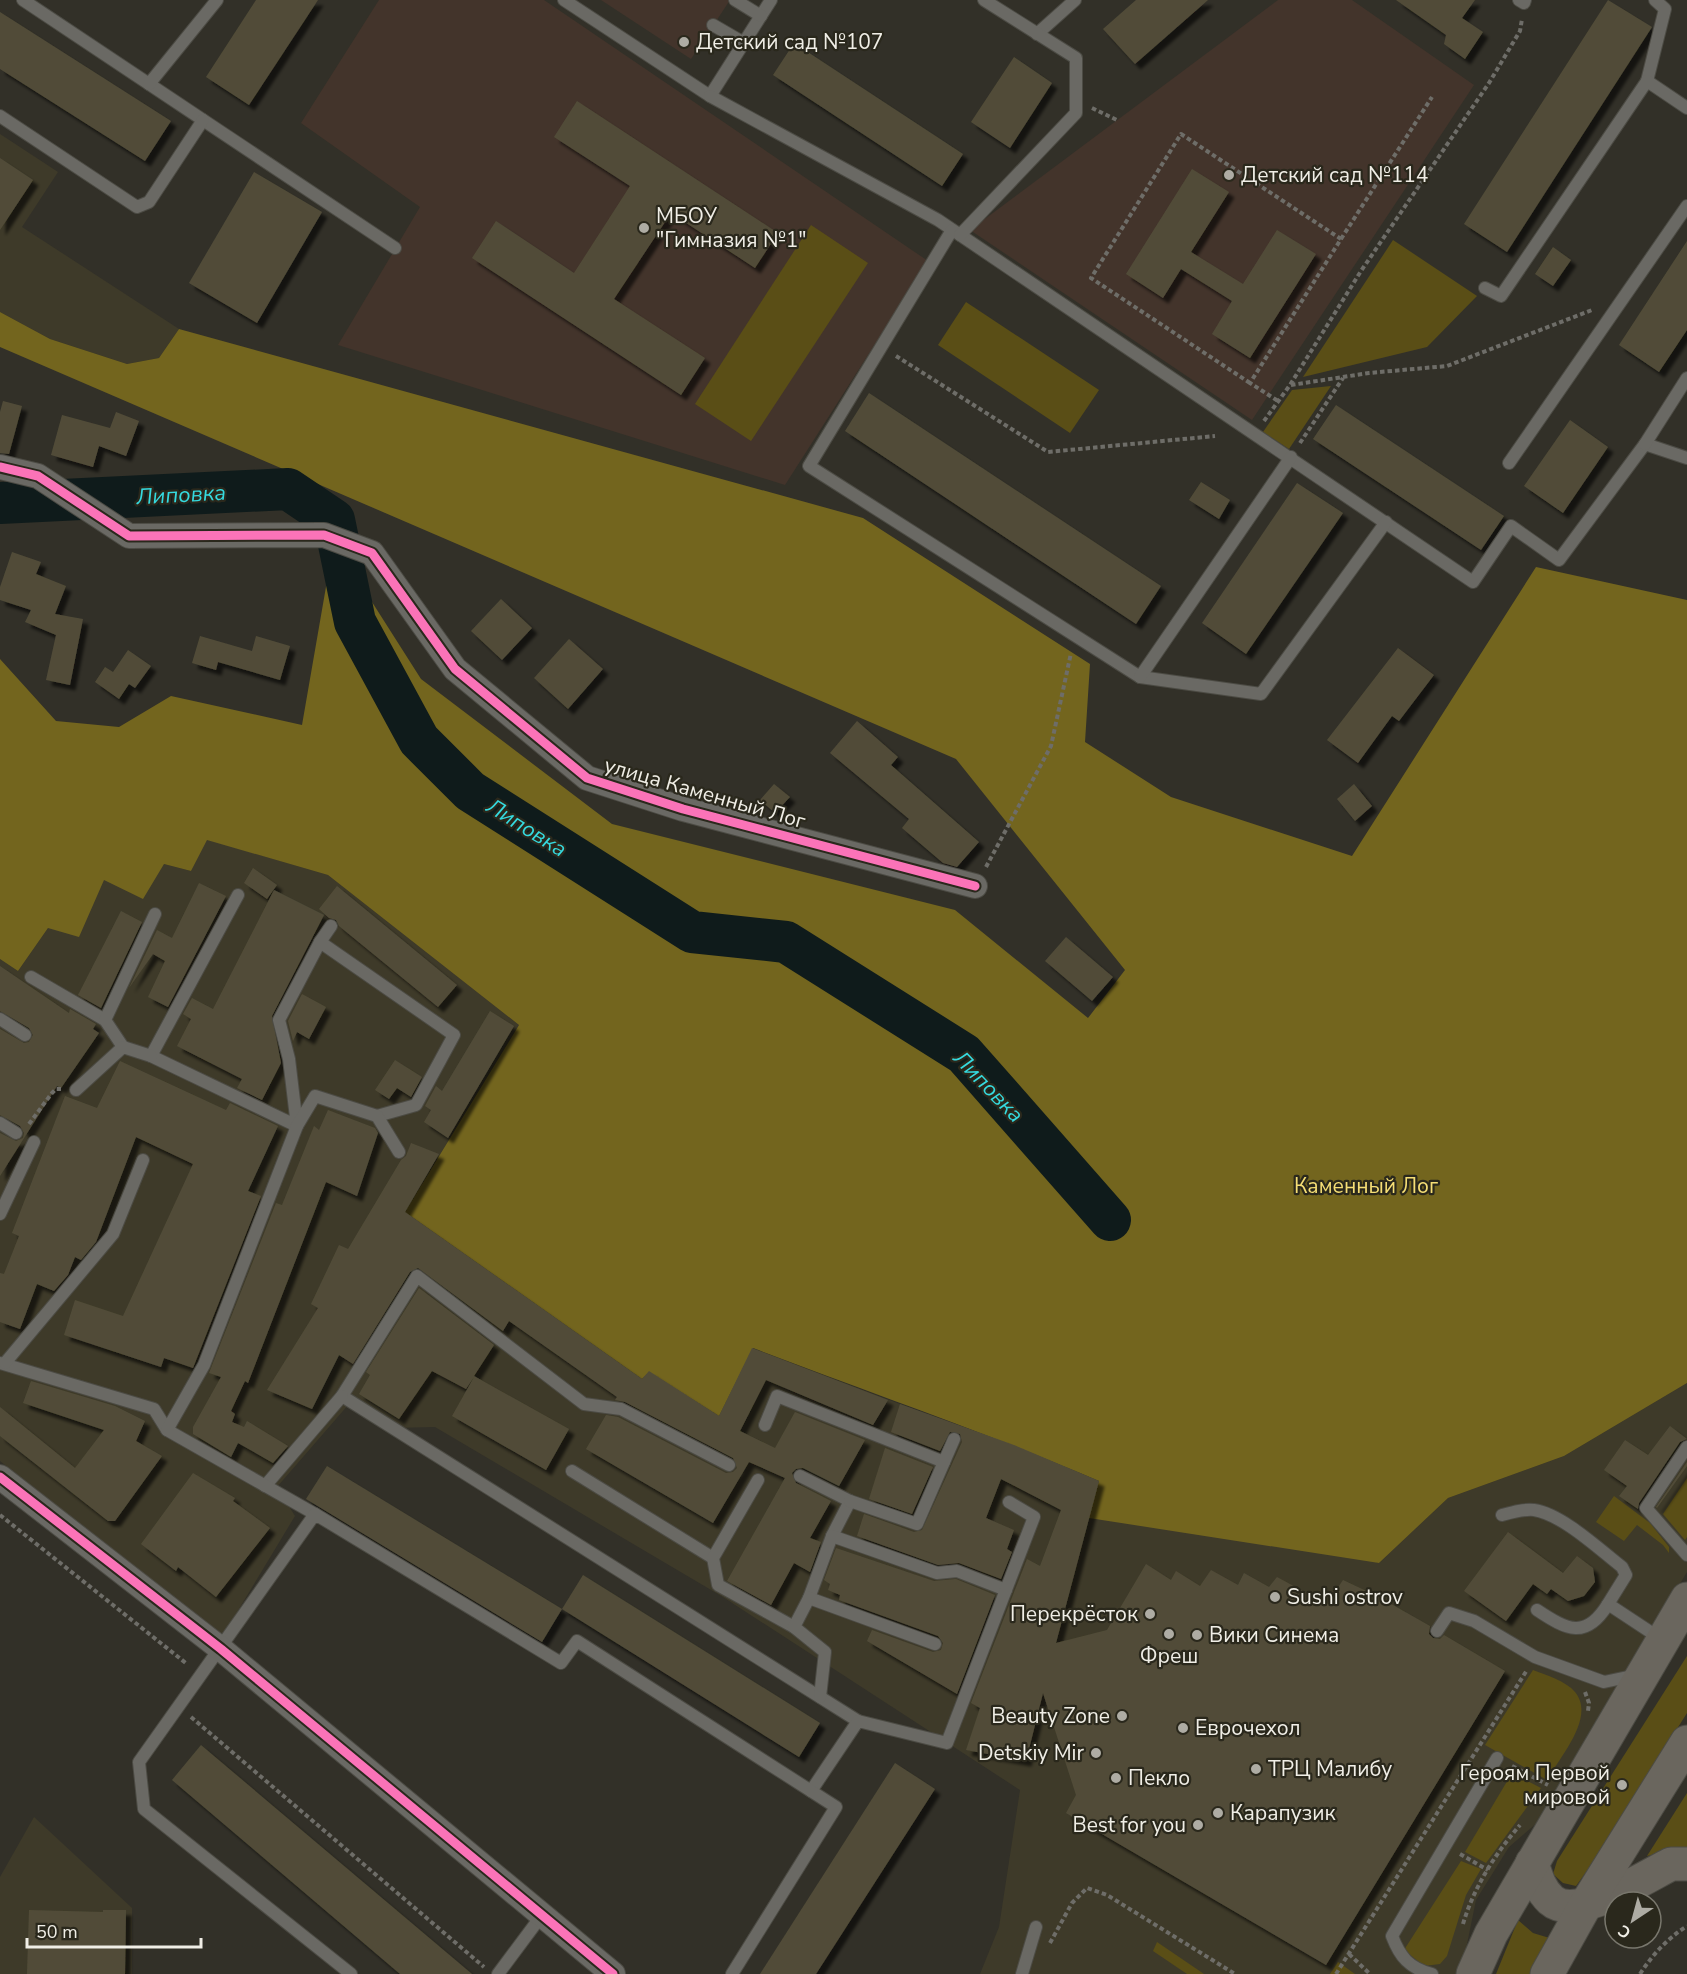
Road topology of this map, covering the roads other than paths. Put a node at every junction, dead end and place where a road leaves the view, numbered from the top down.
1 (23, 0) edge
2 (217, 0) edge
3 (564, 0) edge
4 (735, 0) edge
5 (771, 0) edge
6 (984, 0) edge
7 (1075, 0) edge
8 (1655, 0) edge
9 (761, 16) junction
10 (713, 25) dead end
11 (1037, 34) junction
12 (744, 43) junction
13 (1647, 81) junction
14 (149, 84) junction
15 (710, 96) junction
16 (1687, 108) edge
17 (0, 116) edge
18 (203, 120) junction
19 (1687, 206) edge
20 (956, 232) junction
21 (395, 248) dead end
22 (1485, 288) dead end
23 (1687, 378) edge
24 (1645, 444) junction
25 (1291, 457) junction
26 (1687, 458) edge
27 (1509, 463) dead end
28 (0, 467) edge
29 (1386, 522) junction
30 (1140, 677) junction
31 (975, 886) road end
32 (238, 895) dead end
33 (155, 915) dead end
34 (331, 926) dead end
35 (320, 942) junction
36 (31, 977) dead end
37 (0, 1019) edge
38 (105, 1020) junction
39 (25, 1035) dead end
40 (123, 1047) junction
41 (151, 1056) junction
42 (76, 1090) road end
43 (377, 1116) junction
44 (0, 1123) edge
45 (297, 1126) junction
46 (16, 1133) road end
47 (34, 1142) dead end
48 (399, 1152) dead end
49 (142, 1160) dead end
50 (0, 1214) edge
51 (2, 1363) edge
52 (342, 1396) junction
53 (765, 1425) dead end
54 (167, 1430) junction
55 (954, 1439) dead end
56 (1687, 1447) edge
57 (944, 1462) junction
58 (729, 1465) dead end
59 (572, 1471) dead end
60 (800, 1476) dead end
61 (0, 1477) edge
62 (758, 1480) dead end
63 (265, 1486) junction
64 (850, 1501) junction
65 (1009, 1502) dead end
66 (315, 1514) junction
67 (1502, 1515) dead end
68 (832, 1536) junction
69 (1687, 1555) edge
70 (713, 1558) junction
71 (1006, 1590) junction
72 (809, 1598) junction
73 (1687, 1599) edge
74 (1608, 1604) junction
75 (1537, 1610) dead end
76 (794, 1627) junction
77 (1437, 1630) dead end
78 (1662, 1640) junction
79 (935, 1644) dead end
80 (221, 1649) junction
81 (1641, 1675) junction
82 (820, 1697) junction
83 (858, 1721) junction
84 (1687, 1742) edge
85 (1497, 1758) road end
86 (811, 1791) junction
87 (1532, 1863) junction
88 (1687, 1864) edge
89 (1585, 1906) junction
90 (542, 1915) junction
91 (1036, 1927) dead end
92 (1025, 1969) edge
93 (351, 1974) edge
94 (498, 1974) edge
95 (613, 1974) edge
96 (732, 1974) edge
97 (1432, 1974) edge
98 (1473, 1974) edge
99 (1547, 1974) edge

1 - 14 lane
2 - 14 lane
3 - 15 lane
4 - 9 lane
5 - 9 lane
6 - 11 lane
7 - 11 lane
8 - 13 lane
9 - 12 lane
10 - 12 lane
11 - 20 lane
12 - 15 lane
13 - 16 lane
13 - 22 lane
14 - 18 lane
15 - 20 lane
17 - 18 lane
18 - 21 lane
19 - 27 lane
20 - 25 lane
20 - 30 lane
23 - 24 lane
24 - 26 lane
24 - 29 lane
25 - 29 lane
25 - 30 lane
28 - 31 street, улица Каменный Лог
29 - 30 lane
32 - 41 lane
33 - 38 lane
34 - 35 lane
35 - 43 lane
35 - 45 lane
36 - 38 lane
37 - 39 lane
38 - 40 lane
40 - 41 lane
40 - 42 lane
41 - 45 lane
43 - 45 lane
43 - 48 lane
44 - 46 lane
45 - 54 lane
47 - 50 lane
49 - 51 lane
51 - 54 lane
52 - 58 lane
52 - 63 lane
52 - 82 lane
53 - 57 lane
54 - 63 lane
55 - 57 lane
56 - 69 lane
57 - 64 lane
59 - 70 lane
60 - 64 lane
61 - 80 street
62 - 70 lane
63 - 66 lane
64 - 68 lane
65 - 71 lane
66 - 80 lane
66 - 86 lane
67 - 74 lane
68 - 71 lane
68 - 72 lane
70 - 76 lane
71 - 83 lane
72 - 76 lane
72 - 79 lane
73 - 78 main road
74 - 75 lane
74 - 78 lane
76 - 82 lane
77 - 81 lane
78 - 81 main road
80 - 90 street
80 - 93 lane
81 - 87 main road
82 - 83 lane
83 - 86 lane
84 - 89 main road
85 - 97 lane
86 - 96 lane
87 - 89 main road
87 - 98 main road
88 - 89 main road
89 - 99 main road
90 - 94 lane
90 - 95 street
91 - 92 lane

